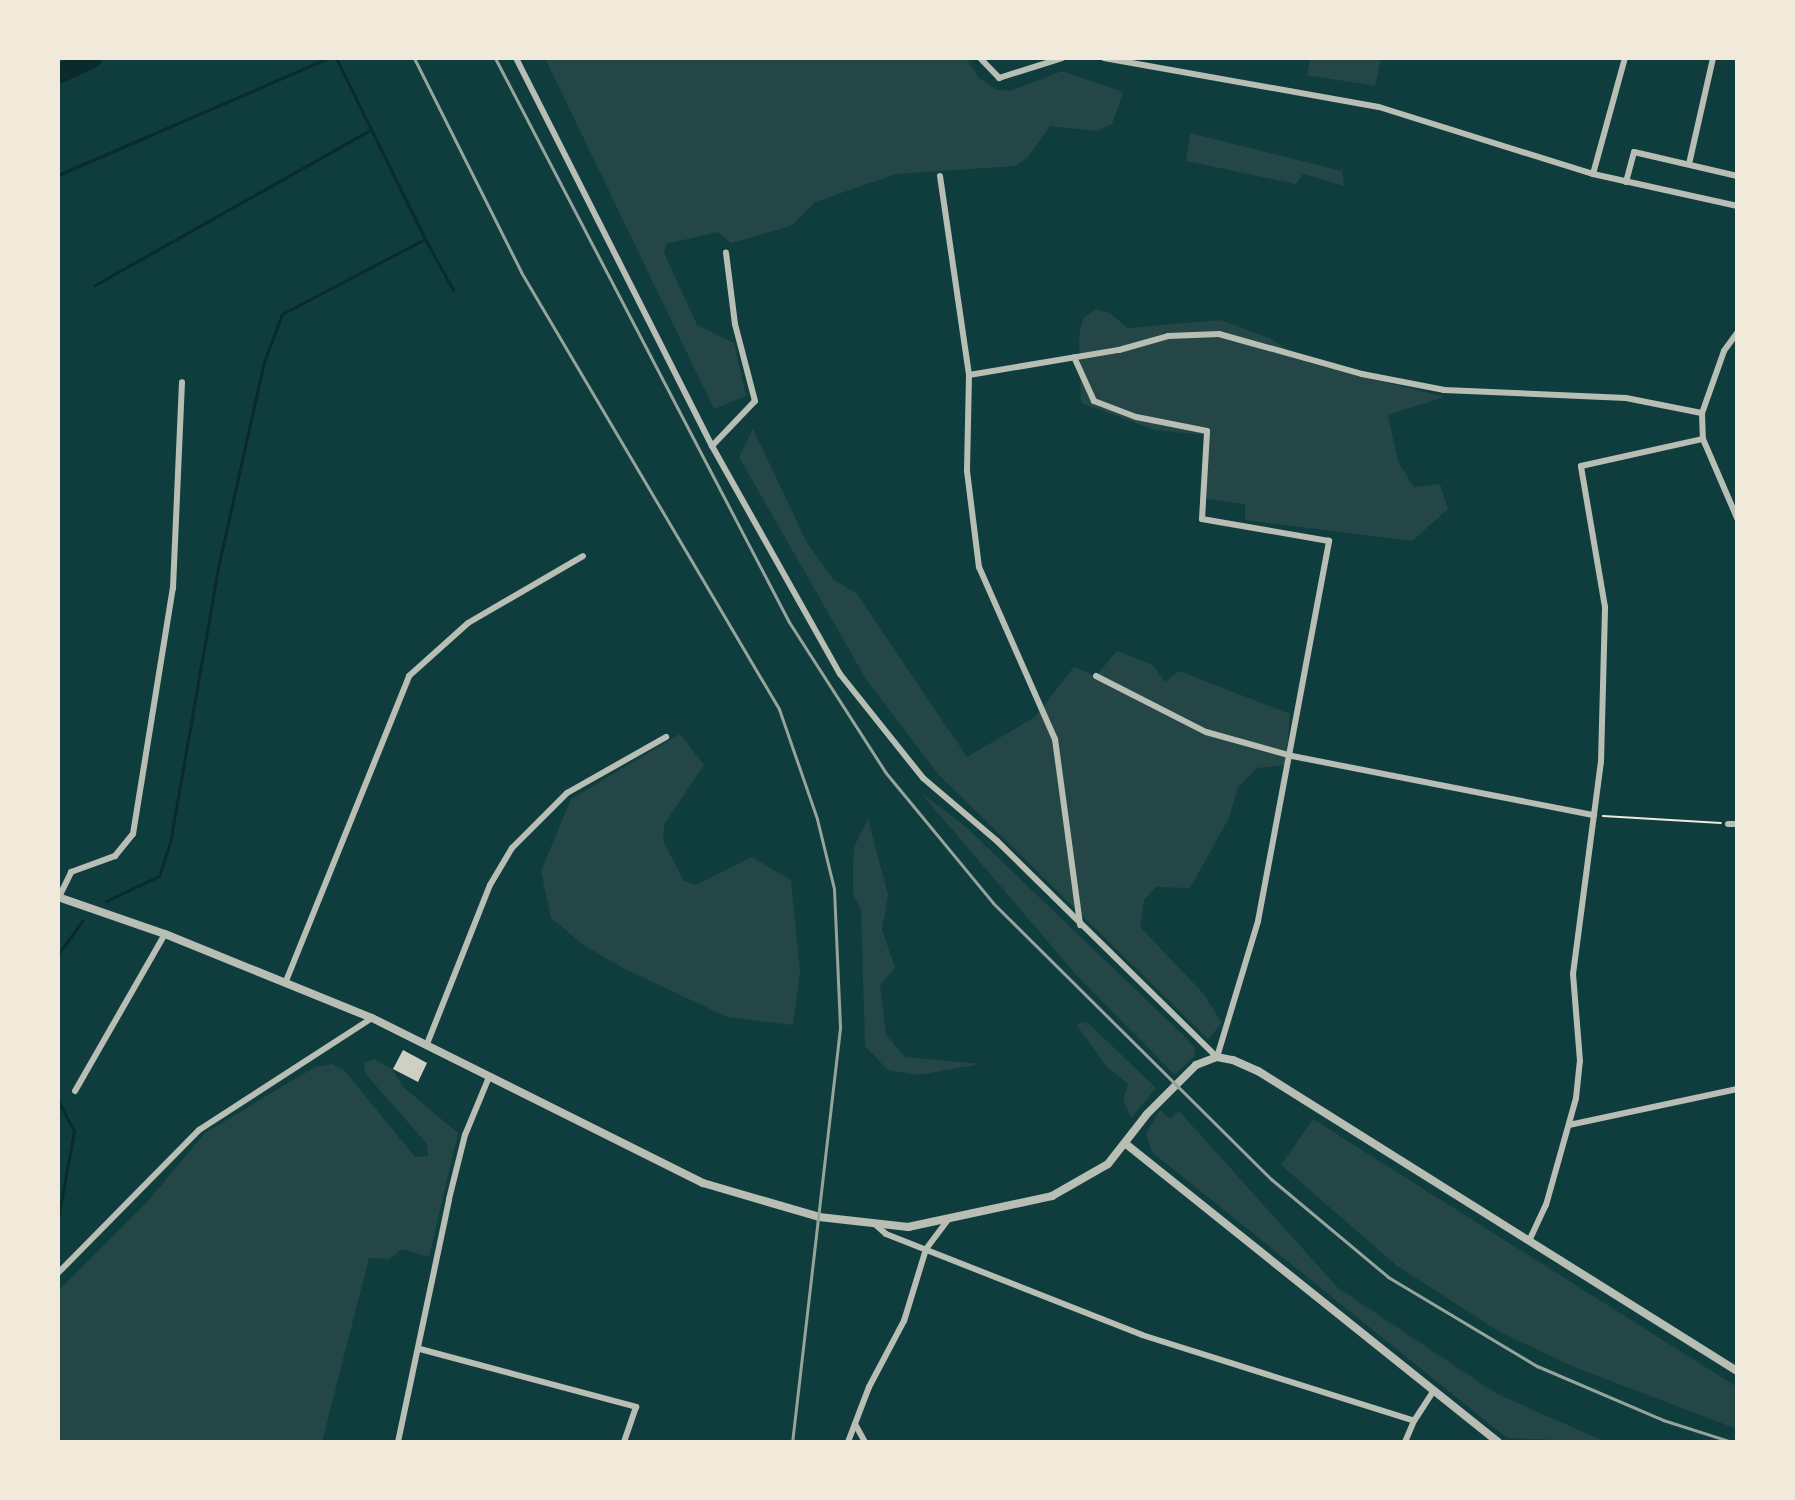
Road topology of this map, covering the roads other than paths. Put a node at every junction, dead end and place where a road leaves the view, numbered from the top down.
1 (516, 58) edge
2 (980, 58) edge
3 (1062, 58) edge
4 (1104, 58) edge
5 (1625, 58) edge
6 (1713, 58) edge
7 (1689, 164) junction
8 (1593, 174) junction
9 (940, 176) dead end
10 (1737, 176) edge
11 (1626, 182) junction
12 (1737, 206) edge
13 (726, 253) dead end
14 (1737, 333) edge
15 (1074, 357) junction
16 (969, 375) junction
17 (182, 382) dead end
18 (1702, 413) junction
19 (1703, 439) junction
20 (712, 446) junction
21 (1737, 518) edge
22 (583, 556) dead end
23 (1096, 676) dead end
24 (666, 737) dead end
25 (1292, 756) junction
26 (1594, 815) junction
27 (1728, 824) road end
28 (1737, 824) edge
29 (58, 897) edge
30 (1080, 925) junction
31 (165, 934) junction
32 (286, 981) junction
33 (372, 1018) junction
34 (427, 1044) junction
35 (1217, 1057) junction
36 (489, 1077) junction
37 (1737, 1089) edge
38 (75, 1091) dead end
39 (1569, 1125) junction
40 (1126, 1144) junction
41 (947, 1221) junction
42 (876, 1225) junction
43 (1529, 1241) junction
44 (926, 1249) junction
45 (58, 1273) edge
46 (420, 1349) junction
47 (1737, 1371) edge
48 (1433, 1392) junction
49 (1414, 1421) junction
50 (855, 1424) junction
51 (398, 1442) edge
52 (624, 1442) edge
53 (848, 1442) edge
54 (865, 1442) edge
55 (1405, 1442) edge
56 (1498, 1442) edge

1 - 20 street
2 - 3 street
4 - 8 street
5 - 8 street
6 - 7 street
7 - 10 street
7 - 11 street
8 - 11 street
9 - 16 street
11 - 12 street
13 - 20 street
14 - 18 street
15 - 16 street
15 - 18 street
15 - 25 street
16 - 30 street
17 - 29 street
18 - 19 street
19 - 21 street
19 - 26 street
20 - 30 street
22 - 32 street
23 - 25 street
24 - 34 street
25 - 26 street
25 - 35 street
26 - 39 street
27 - 28 street
29 - 31 street
30 - 35 street
31 - 32 street
31 - 38 street
32 - 33 street
33 - 34 street
33 - 45 street
34 - 36 street
35 - 40 street
35 - 43 street
36 - 42 street
36 - 46 street
37 - 39 street
39 - 43 street
40 - 41 street
40 - 48 street
41 - 42 street
41 - 44 street
42 - 44 street
43 - 47 street
44 - 49 street
44 - 50 street
46 - 51 street
46 - 52 street
48 - 49 street
48 - 56 street
49 - 55 street
50 - 53 street
50 - 54 street

